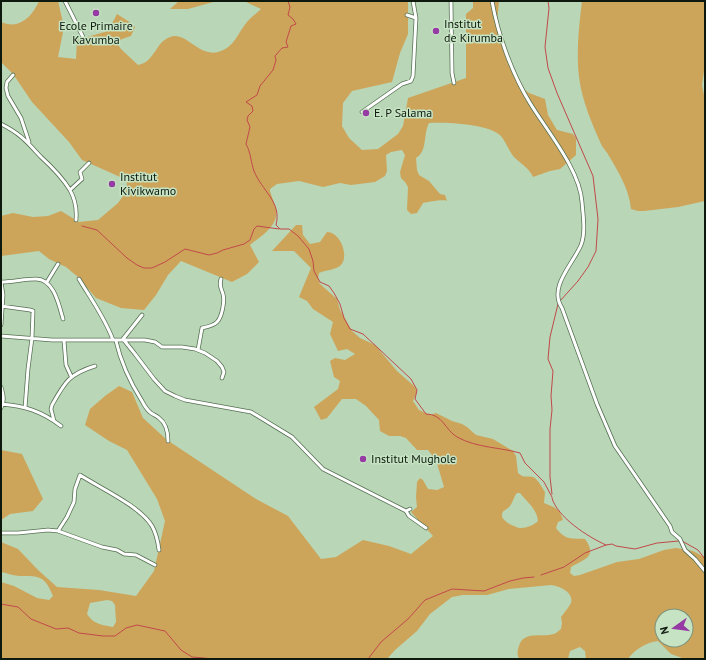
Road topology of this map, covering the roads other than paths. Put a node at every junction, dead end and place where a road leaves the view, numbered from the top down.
1 (65, 1) edge
2 (413, 1) edge
3 (451, 1) edge
4 (492, 1) edge
5 (407, 15) dead end
6 (416, 18) junction
7 (83, 37) dead end
8 (13, 75) dead end
9 (454, 83) dead end
10 (362, 112) dead end
11 (1, 124) edge
12 (30, 143) junction
13 (89, 163) dead end
14 (70, 190) junction
15 (76, 220) dead end
16 (58, 264) dead end
17 (79, 278) dead end
18 (221, 278) dead end
19 (1, 282) edge
20 (47, 282) junction
21 (2, 306) edge
22 (142, 315) dead end
23 (63, 318) dead end
24 (1, 325) edge
25 (1, 336) edge
26 (32, 338) junction
27 (123, 339) junction
28 (115, 340) junction
29 (64, 341) junction
30 (198, 350) junction
31 (95, 366) dead end
32 (71, 376) junction
33 (222, 378) dead end
34 (1, 387) edge
35 (2, 404) edge
36 (1, 408) edge
37 (25, 408) junction
38 (54, 420) junction
39 (61, 426) dead end
40 (168, 441) dead end
41 (426, 528) dead end
42 (58, 530) junction
43 (1, 533) edge
44 (159, 550) dead end
45 (155, 565) dead end
46 (705, 571) edge

1 - 7 street
2 - 6 street
3 - 9 street
4 - 46 street
5 - 6 street
6 - 10 street
8 - 12 street
11 - 12 street
12 - 14 street
13 - 14 street
14 - 15 street
16 - 20 street
17 - 28 street
18 - 30 street
19 - 20 street
19 - 21 street
20 - 23 street
21 - 24 street
21 - 26 street
22 - 27 street
25 - 26 street
26 - 29 street
26 - 37 street
27 - 28 street
27 - 30 street
27 - 41 street
28 - 29 street
28 - 40 street
29 - 32 street
30 - 33 street
31 - 32 street
32 - 38 street
34 - 35 street
35 - 36 street
35 - 37 street
37 - 38 street
38 - 39 street
42 - 43 street
42 - 44 street
42 - 45 street

